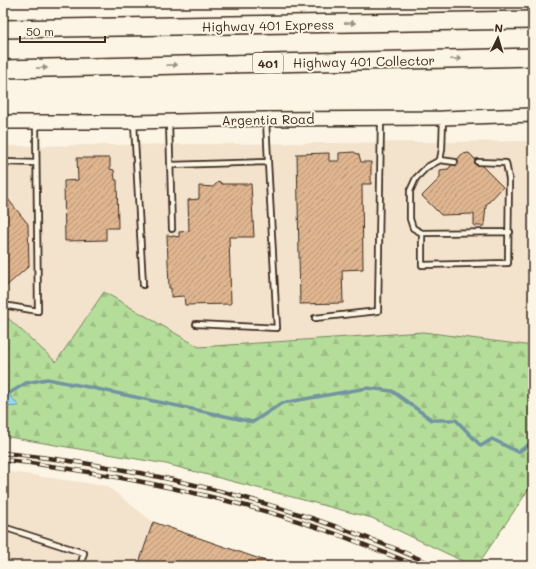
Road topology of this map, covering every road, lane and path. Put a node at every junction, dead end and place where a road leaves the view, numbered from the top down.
1 (533, 20) edge
2 (3, 29) edge
3 (533, 57) edge
4 (3, 69) edge
5 (533, 115) edge
6 (381, 118) junction
7 (443, 118) junction
8 (266, 119) junction
9 (169, 121) junction
10 (3, 122) edge
11 (36, 122) junction
12 (134, 122) junction
13 (440, 160) junction
14 (3, 162) edge
15 (268, 162) junction
16 (455, 162) dead end
17 (478, 162) dead end
18 (36, 163) junction
19 (171, 164) junction
20 (172, 229) dead end
21 (510, 232) junction
22 (422, 233) junction
23 (143, 285) dead end
24 (3, 305) edge
25 (315, 318) dead end
26 (196, 324) dead end
27 (3, 527) edge
28 (80, 566) edge

2 -> 1 highway, Highway 401 Express
4 -> 3 highway, Highway 401 Collector / 401
5 - 7 street, Argentia Road
6 - 7 street, Argentia Road
6 - 8 street, Argentia Road
6 - 25 lane
7 - 13 lane
8 - 9 street, Argentia Road
8 - 15 lane
9 - 12 street, Argentia Road
9 - 19 lane
10 - 11 street, Argentia Road
11 - 12 street, Argentia Road
11 - 18 lane
12 - 23 lane
13 - 16 lane
13 - 22 lane
14 - 18 lane
15 - 19 lane
15 - 26 lane
17 - 21 lane
18 - 24 lane
19 - 20 lane
21 - 22 lane
21 - 22 lane
27 - 28 lane

